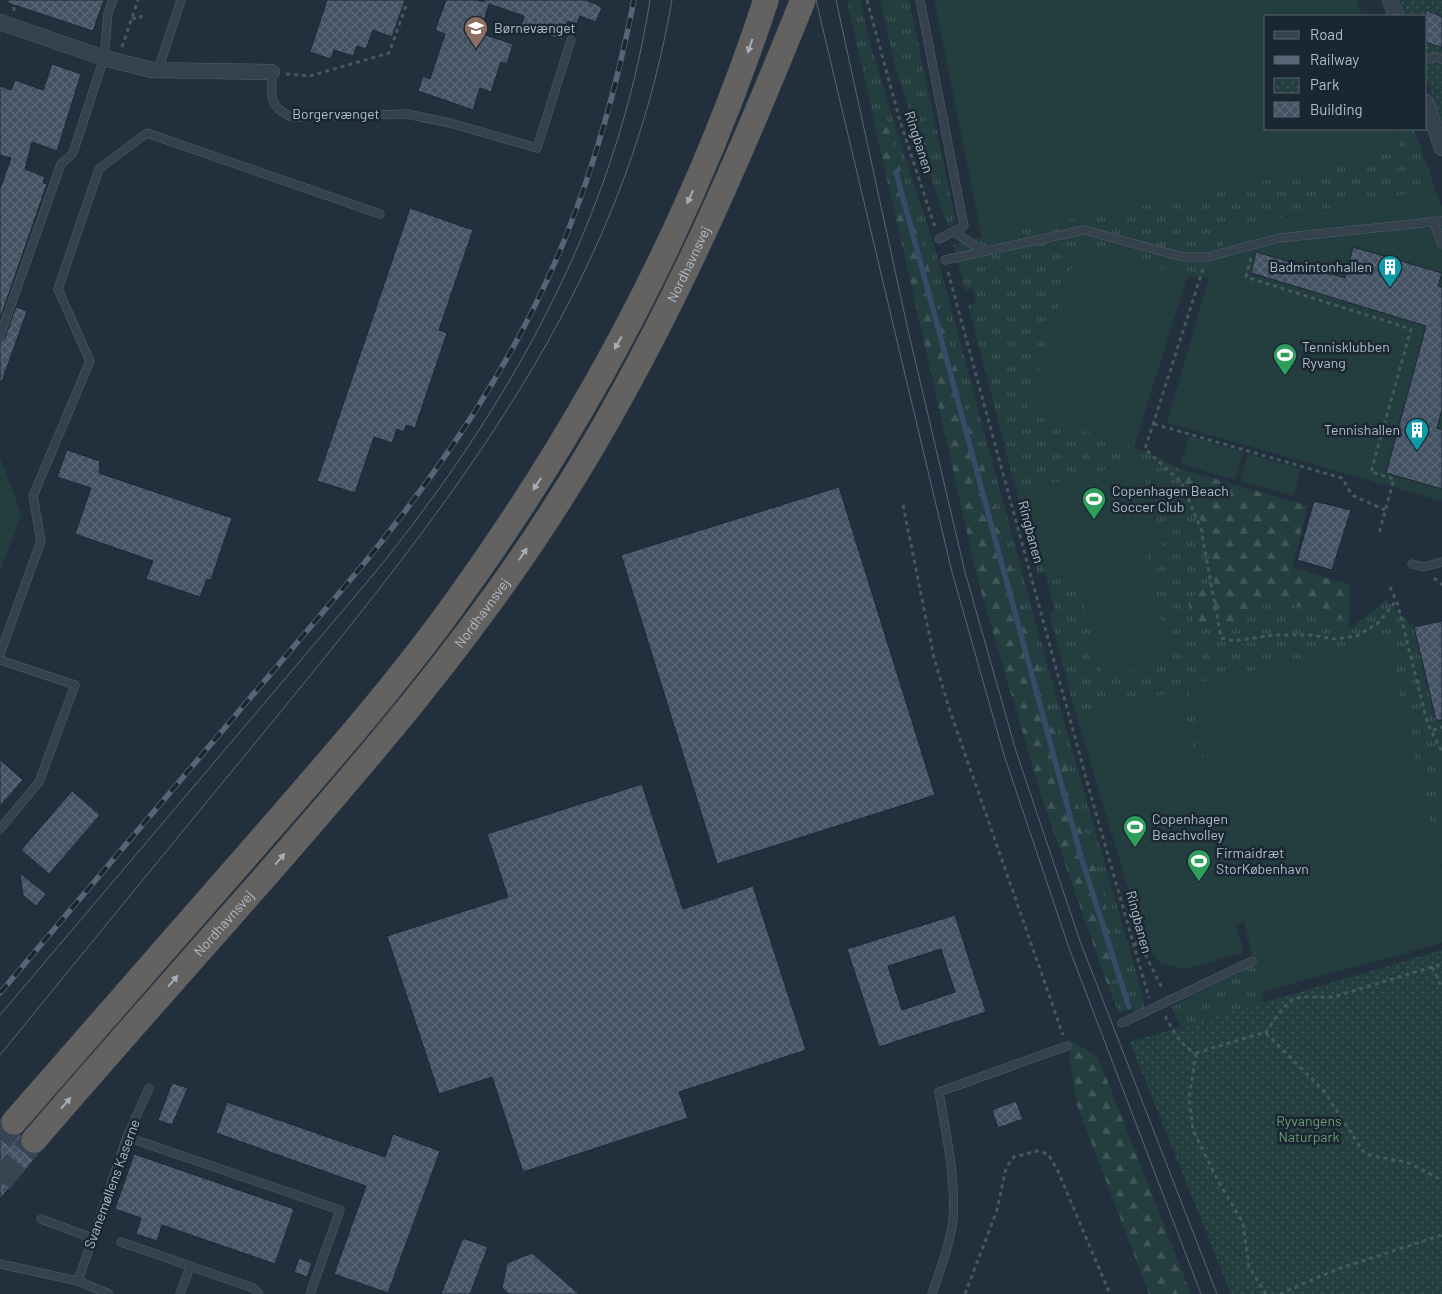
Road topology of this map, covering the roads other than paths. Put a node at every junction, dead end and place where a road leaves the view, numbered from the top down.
1 (113, 0) edge
2 (181, 0) edge
3 (803, 0) edge
4 (920, 0) edge
5 (1390, 0) edge
6 (764, 3) edge
7 (1396, 15) edge
8 (0, 22) edge
9 (571, 40) dead end
10 (1427, 59) edge
11 (1442, 59) edge
12 (110, 60) junction
13 (158, 70) junction
14 (272, 72) joint
15 (1427, 105) edge
16 (1442, 148) edge
17 (380, 214) dead end
18 (1442, 221) edge
19 (1433, 222) junction
20 (954, 232) junction
21 (939, 239) road end
22 (1442, 244) edge
23 (992, 250) junction
24 (945, 260) road end
25 (0, 336) edge
26 (1442, 562) edge
27 (1412, 564) dead end
28 (0, 654) edge
29 (0, 660) edge
30 (408, 666) junction
31 (429, 684) junction
32 (383, 718) junction
33 (337, 751) junction
34 (358, 769) junction
35 (0, 829) edge
36 (1252, 961) dead end
37 (1122, 1023) dead end
38 (1067, 1046) road end
39 (149, 1088) dead end
40 (14, 1122) tunnel mouth
41 (127, 1137) junction
42 (34, 1140) tunnel mouth
43 (41, 1218) dead end
44 (92, 1238) junction
45 (121, 1242) dead end
46 (0, 1264) edge
47 (190, 1267) junction
48 (78, 1281) junction
49 (110, 1294) edge
50 (180, 1294) edge
51 (259, 1294) edge
52 (310, 1294) edge
53 (932, 1294) edge

1 - 12 lane
2 - 13 lane
31 -> 3 highway, Nordhavnsvej
4 - 20 lane
5 - 7 street
6 -> 30 highway, Nordhavnsvej
8 - 12 street
9 - 14 lane, Borgervænget
10 - 11 lane
12 - 13 street
12 - 25 lane
13 - 14 street
15 - 16 street
17 - 28 lane
18 - 19 lane
19 - 22 lane
19 - 23 lane
20 - 21 lane
20 - 23 lane
23 - 24 lane
26 - 27 lane
29 - 35 lane
30 - 32 lane
30 - 33 highway, Nordhavnsvej
31 - 32 lane
31 - 34 highway, Nordhavnsvej
32 - 33 lane
32 - 34 lane
33 - 40 highway, Nordhavnsvej
42 -> 34 highway, Nordhavnsvej
36 - 37 lane
38 - 53 lane
39 - 41 lane, Svanemøllens Kaserne
41 - 44 lane, Svanemøllens Kaserne
41 - 52 lane
43 - 44 lane
44 - 48 lane, Svanemøllens Kaserne
45 - 47 lane
46 - 48 lane
47 - 50 lane
47 - 51 lane
48 - 49 lane

